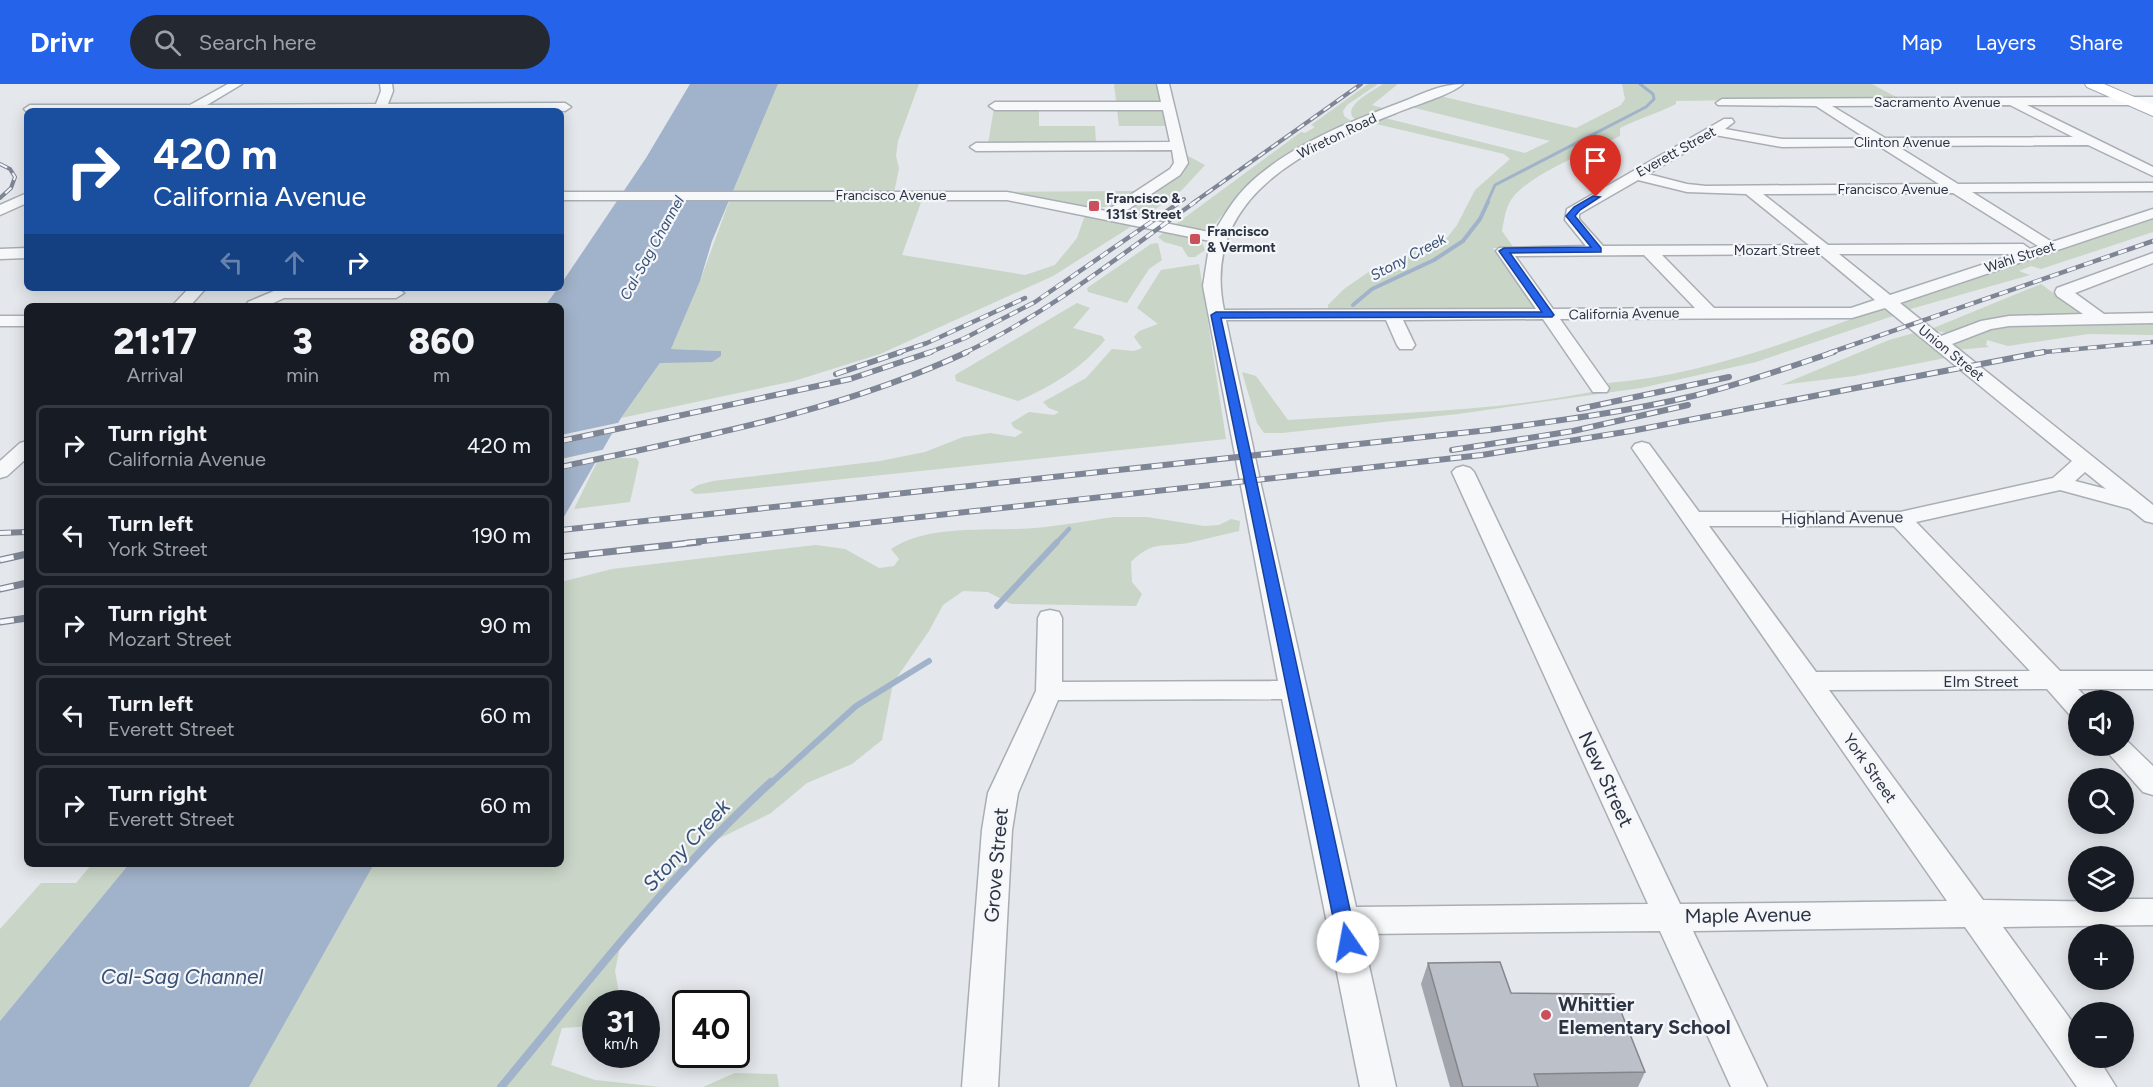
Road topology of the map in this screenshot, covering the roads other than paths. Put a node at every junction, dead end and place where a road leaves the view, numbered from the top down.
1 (236, 84) edge
2 (386, 84) edge
3 (1163, 84) edge
4 (1457, 84) edge
5 (2092, 84) edge
6 (2132, 101) junction
7 (2153, 101) edge
8 (1818, 102) junction
9 (2010, 102) junction
10 (1722, 103) joint
11 (565, 106) dead end
12 (995, 106) dead end
13 (1168, 106) junction
14 (193, 108) edge
15 (382, 108) edge
16 (473, 108) edge
17 (2153, 111) edge
18 (1715, 131) junction
19 (2090, 141) junction
20 (1882, 142) junction
21 (1176, 146) junction
22 (976, 147) dead end
23 (2153, 172) edge
24 (1636, 175) junction
25 (2153, 187) edge
26 (1957, 189) junction
27 (1750, 190) junction
28 (564, 196) edge
29 (24, 199) edge
30 (0, 211) edge
31 (2153, 213) edge
32 (1109, 216) junction
33 (1217, 238) junction
34 (2051, 248) junction
35 (1598, 250) junction
36 (1648, 250) junction
37 (1823, 250) junction
38 (0, 254) edge
39 (24, 254) edge
40 (2153, 258) edge
41 (195, 291) edge
42 (359, 291) edge
43 (397, 291) edge
44 (1887, 301) junction
45 (183, 303) edge
46 (260, 303) edge
47 (385, 303) edge
48 (1708, 313) junction
49 (1216, 315) junction
50 (1392, 315) junction
51 (1549, 315) junction
52 (2099, 318) junction
53 (2153, 318) edge
54 (0, 321) edge
55 (24, 321) edge
56 (1940, 343) junction
57 (1406, 345) dead end
58 (1600, 388) dead end
59 (1642, 448) dead end
60 (24, 450) edge
61 (2085, 461) junction
62 (0, 472) edge
63 (1463, 472) dead end
64 (2060, 483) junction
65 (2146, 510) edge
66 (1693, 519) junction
67 (1900, 519) junction
68 (1050, 618) dead end
69 (2153, 680) edge
70 (1809, 681) junction
71 (2055, 681) junction
72 (1294, 690) junction
73 (1049, 691) junction
74 (2068, 695) edge
75 (2126, 756) edge
76 (2153, 784) edge
77 (2153, 912) edge
78 (1974, 913) junction
79 (1670, 916) junction
80 (1343, 921) junction
81 (980, 1087) edge
82 (1378, 1087) edge
83 (1749, 1087) edge
84 (2098, 1087) edge

1 - 14 street
2 - 15 street
3 - 13 street
4 - 33 street, Wireton Road
5 - 6 main road
6 - 7 street, Sacramento Avenue
6 - 9 street, Sacramento Avenue
6 - 17 main road
8 - 9 street, Sacramento Avenue
8 - 10 street, Sacramento Avenue
8 - 20 street
9 - 19 street
10 - 18 street, Everett Street
11 - 16 street
12 - 13 street
13 - 21 street
18 - 20 street, Clinton Avenue
18 - 24 street, Everett Street
19 - 20 street, Clinton Avenue
19 - 23 street
20 - 26 street
21 - 22 street
21 - 32 street
24 - 27 street, Francisco Avenue
24 - 35 street, Everett Street
25 - 26 street, Francisco Avenue
26 - 27 street, Francisco Avenue
26 - 34 street
27 - 37 street, Union Street
28 - 32 street, Francisco Avenue
29 - 30 street
31 - 34 street, Wahl Street
32 - 33 street, Francisco Avenue
33 - 49 street, Wireton Road
34 - 37 street, Mozart Street
34 - 44 street, Wahl Street
35 - 36 street, Mozart Street
35 - 51 street, Mozart Street
36 - 37 street, Mozart Street
36 - 48 street
37 - 44 street, Union Street
38 - 39 street
40 - 52 street
41 - 45 street
42 - 46 street
43 - 47 street
44 - 48 street, California Avenue
44 - 56 street, Union Street
48 - 51 street, California Avenue
49 - 50 street, California Avenue
49 - 72 street, Wireton Road
50 - 51 street, California Avenue
50 - 57 street
51 - 58 street
52 - 53 street
52 - 56 street
54 - 55 street
56 - 61 street, Union Street
59 - 66 street, York Street
60 - 62 street
61 - 64 street, Highland Avenue
61 - 65 street, Union Street
63 - 79 street, New Street
64 - 65 street, Highland Avenue
64 - 67 street, Highland Avenue
66 - 67 street, Highland Avenue
66 - 70 street, York Street
67 - 71 street
68 - 73 street, Grove Street
69 - 71 street, Elm Street
70 - 71 street, Elm Street
70 - 78 street, York Street
71 - 74 street
72 - 73 street
72 - 80 street, Wireton Road
73 - 81 street, Grove Street
75 - 76 street
77 - 78 street, Maple Avenue
78 - 79 street, Maple Avenue
78 - 84 street, York Street
79 - 80 street, Maple Avenue
79 - 83 street, New Street
80 - 82 street, Wireton Road

